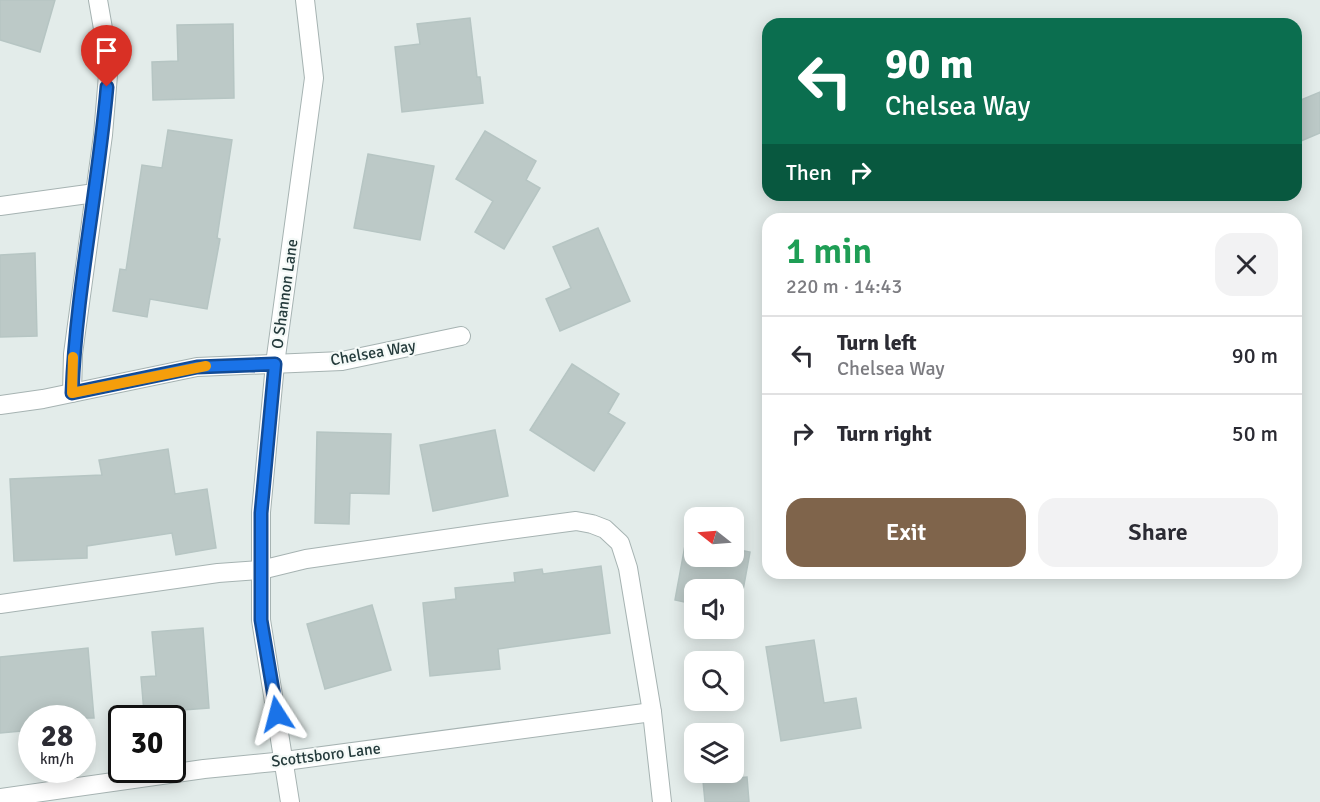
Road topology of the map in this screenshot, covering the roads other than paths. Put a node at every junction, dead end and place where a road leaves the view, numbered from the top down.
1 (98, 0) edge
2 (305, 0) edge
3 (95, 194) junction
4 (0, 206) edge
5 (461, 336) dead end
6 (275, 364) junction
7 (72, 393) junction
8 (0, 405) edge
9 (261, 570) junction
10 (0, 604) edge
11 (652, 712) junction
12 (285, 761) junction
13 (0, 798) edge
14 (290, 802) edge
15 (662, 802) edge

1 - 3 street
2 - 6 street, O Shannon Lane
3 - 4 street
3 - 7 street
5 - 6 street, Chelsea Way
6 - 7 street, Chelsea Way
6 - 9 street, O Shannon Lane
7 - 8 street, Chelsea Way
9 - 10 street
9 - 11 street
9 - 12 street, O Shannon Lane
11 - 12 street, Scottsboro Lane
11 - 15 street
12 - 13 street, Scottsboro Lane
12 - 14 street, O Shannon Lane

